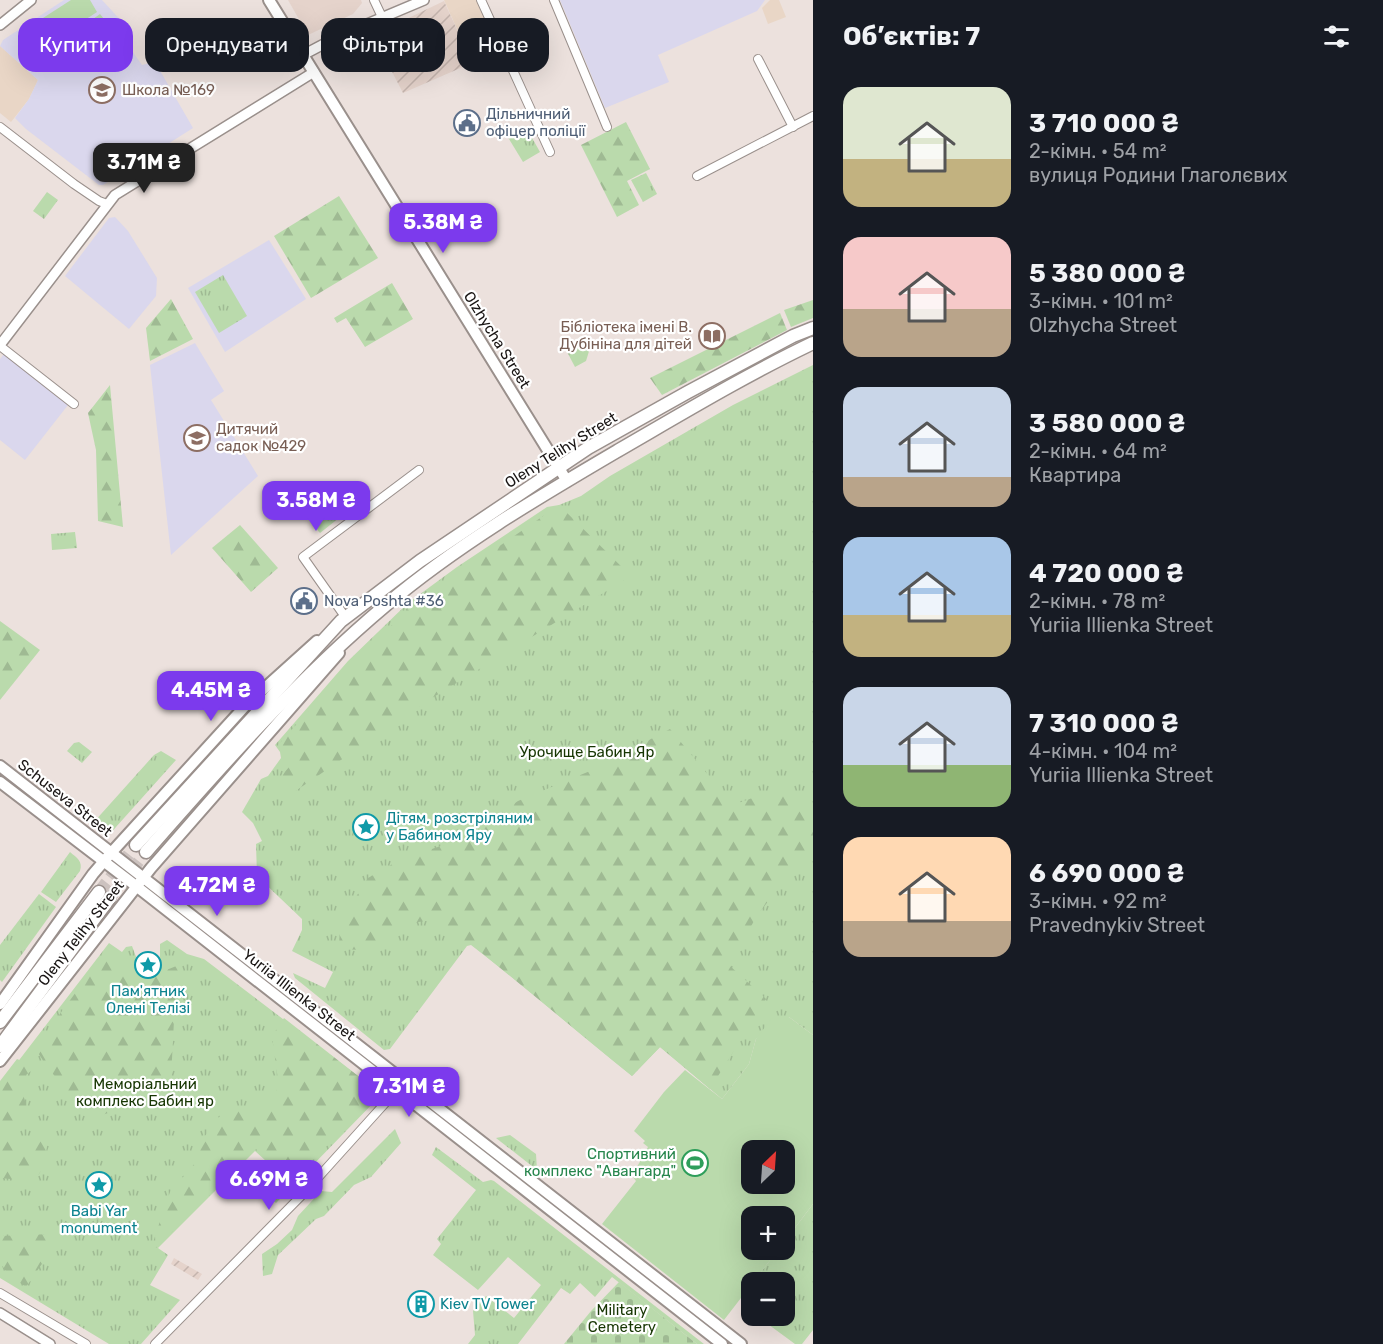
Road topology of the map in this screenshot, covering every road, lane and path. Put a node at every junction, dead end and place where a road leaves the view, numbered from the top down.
1 (31, 0) edge
2 (269, 0) edge
3 (374, 0) edge
4 (424, 0) edge
5 (481, 0) edge
6 (554, 0) edge
7 (382, 17) junction
8 (280, 18) edge
9 (0, 25) edge
10 (309, 52) edge
11 (758, 59) dead end
12 (309, 64) edge
13 (314, 72) junction
14 (813, 116) edge
15 (0, 127) edge
16 (607, 127) dead end
17 (793, 127) junction
18 (550, 152) dead end
19 (697, 176) dead end
20 (107, 204) junction
21 (813, 328) edge
22 (813, 343) edge
23 (0, 346) edge
24 (74, 404) dead end
25 (558, 467) junction
26 (420, 470) dead end
27 (567, 481) junction
28 (343, 620) junction
29 (354, 634) junction
30 (0, 766) edge
31 (0, 782) edge
32 (107, 857) junction
33 (140, 882) junction
34 (0, 1004) edge
35 (0, 1022) edge
36 (0, 1046) edge
37 (0, 1061) edge
38 (405, 1081) junction
39 (397, 1090) junction
40 (590, 1233) junction
41 (0, 1293) edge
42 (0, 1313) edge
43 (50, 1344) edge
44 (86, 1344) edge
45 (155, 1344) edge
46 (722, 1344) edge
47 (741, 1344) edge

1 - 9 street
2 - 8 main road, Olzhycha Street
3 - 7 street
4 - 7 street
5 - 18 street
6 - 16 street
7 - 10 street
11 - 17 street
12 - 13 main road, Olzhycha Street
13 - 20 street
13 - 25 main road, Olzhycha Street
14 - 17 street
15 - 20 street
17 - 19 street
20 - 23 street
21 - 25 main road, Oleny Telihy Street
22 - 27 main road, Oleny Telihy Street
23 - 24 street
25 - 27 main road, Olzhycha Street
25 - 28 main road, Oleny Telihy Street
26 - 28 street
27 - 29 main road, Oleny Telihy Street
28 - 29 main road, Oleny Telihy Street
28 - 32 main road, Oleny Telihy Street
29 - 33 main road, Oleny Telihy Street
30 - 32 main road, Schuseva Street
31 - 32 main road, Schuseva Street
32 - 33 main road
32 - 34 main road, Oleny Telihy Street
33 - 37 main road, Oleny Telihy Street
33 - 38 main road, Yuriia Illienka Street
33 - 39 main road, Yuriia Illienka Street
35 - 36 main road, Oleny Telihy Street
38 - 39 street
38 - 40 main road, Yuriia Illienka Street
39 - 40 main road, Yuriia Illienka Street
39 - 45 street
40 - 46 main road, Yuriia Illienka Street
40 - 47 main road, Yuriia Illienka Street
41 - 44 street
42 - 43 street

